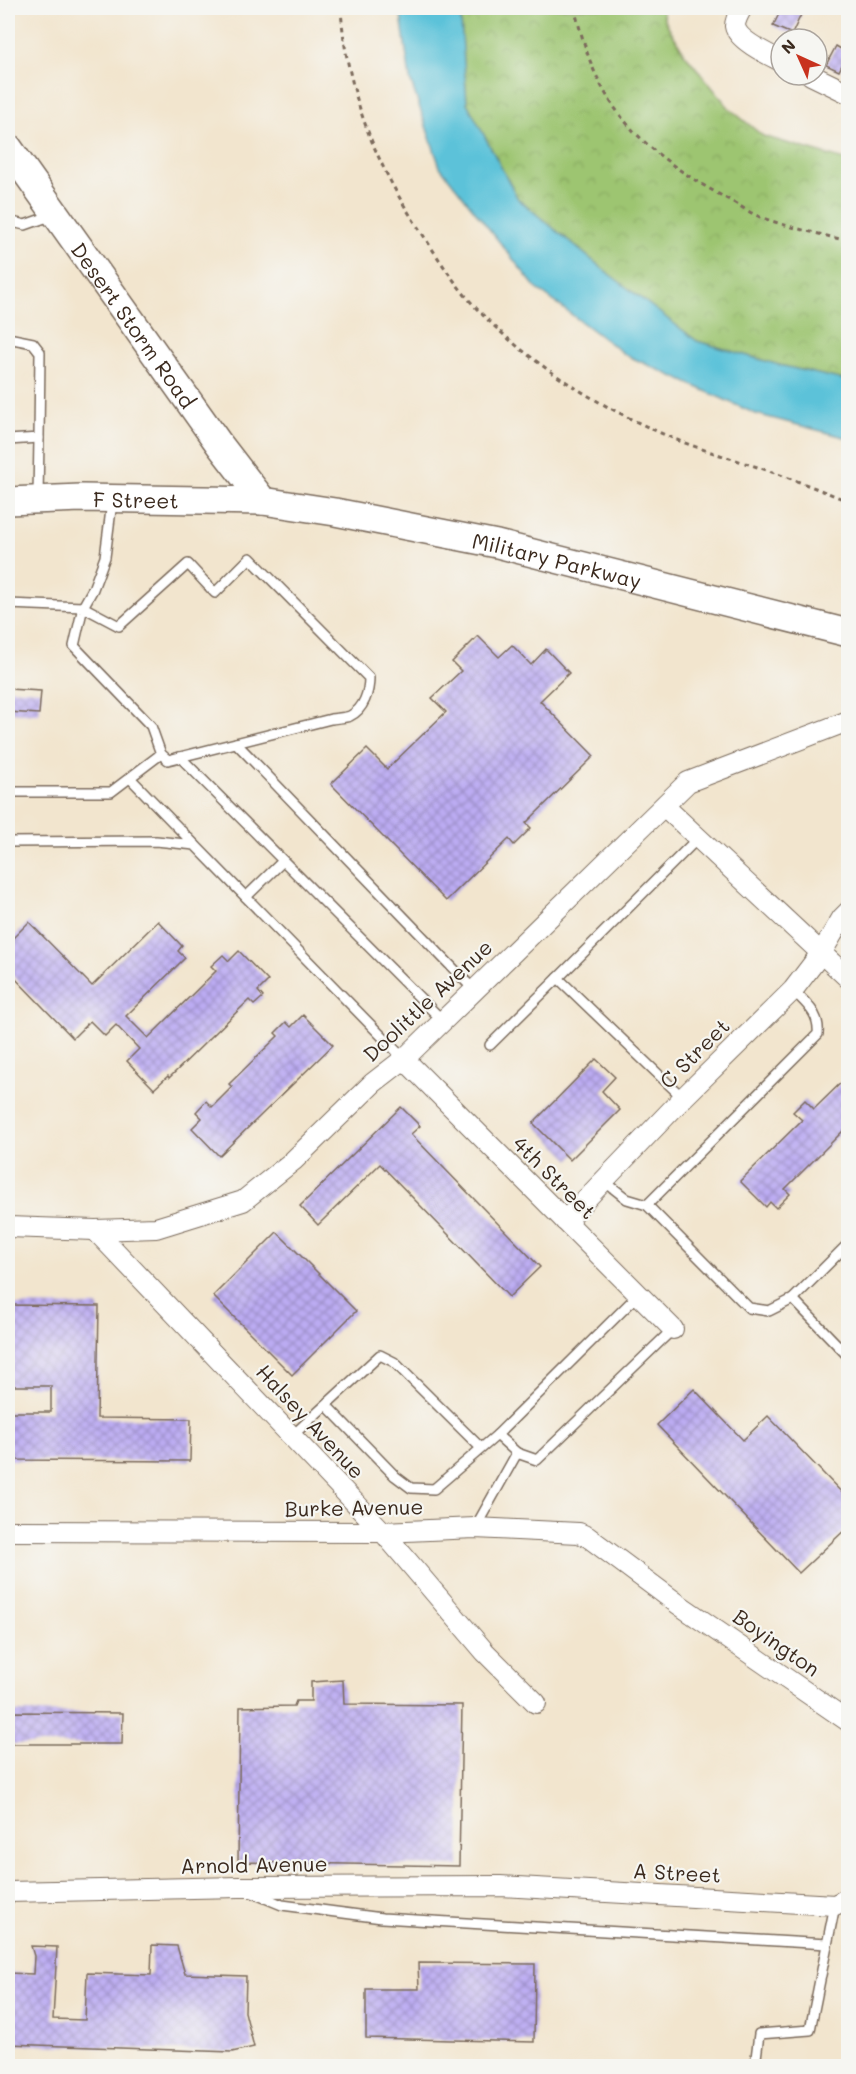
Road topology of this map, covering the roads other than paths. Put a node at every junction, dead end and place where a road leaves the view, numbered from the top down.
1 (742, 8) edge
2 (769, 54) edge
3 (829, 84) edge
4 (849, 93) edge
5 (8, 147) edge
6 (55, 214) junction
7 (8, 221) edge
8 (8, 338) edge
9 (39, 438) junction
10 (8, 440) edge
11 (113, 499) junction
12 (38, 500) junction
13 (8, 501) edge
14 (263, 501) junction
15 (8, 604) edge
16 (84, 607) junction
17 (849, 633) edge
18 (849, 721) edge
19 (236, 743) junction
20 (160, 754) junction
21 (180, 757) junction
22 (130, 778) junction
23 (8, 792) edge
24 (664, 806) junction
25 (698, 838) junction
26 (8, 842) edge
27 (195, 845) junction
28 (283, 861) junction
29 (246, 897) junction
30 (849, 912) edge
31 (822, 952) junction
32 (558, 978) junction
33 (849, 978) edge
34 (793, 990) junction
35 (475, 991) junction
36 (443, 1021) junction
37 (490, 1045) dead end
38 (404, 1059) junction
39 (683, 1098) junction
40 (604, 1181) junction
41 (647, 1205) junction
42 (565, 1221) junction
43 (8, 1227) edge
44 (95, 1230) junction
45 (849, 1244) edge
46 (638, 1294) junction
47 (793, 1299) junction
48 (673, 1329) joint
49 (849, 1356) edge
50 (327, 1406) junction
51 (497, 1435) junction
52 (292, 1436) junction
53 (481, 1448) junction
54 (517, 1454) junction
55 (475, 1528) junction
56 (8, 1531) edge
57 (382, 1532) junction
58 (678, 1604) joint
59 (536, 1703) dead end
60 (849, 1721) edge
61 (500, 1886) joint
62 (239, 1887) junction
63 (8, 1892) edge
64 (842, 1902) edge
65 (827, 1944) junction
66 (755, 2067) edge

1 - 2 street
3 - 4 street
5 - 6 street, Desert Storm Road
6 - 7 lane
6 - 14 street, Desert Storm Road
8 - 9 lane
9 - 10 lane
9 - 12 lane
11 - 12 street, F Street
11 - 14 street, F Street
11 - 16 lane
12 - 13 street, F Street
14 - 17 street, Military Parkway
15 - 16 lane
16 - 19 lane
16 - 20 lane
18 - 24 street, Doolittle Avenue
19 - 21 lane
19 - 35 lane
20 - 21 lane
20 - 22 lane
21 - 28 lane
22 - 23 lane
22 - 27 lane
24 - 25 street
24 - 35 street, Doolittle Avenue
25 - 31 street
25 - 32 lane
26 - 27 lane
27 - 29 lane
28 - 29 lane
28 - 36 lane
29 - 38 lane
30 - 31 street, C Street
31 - 33 street
31 - 34 street, C Street
32 - 37 lane
32 - 39 lane
34 - 39 street, C Street
34 - 41 lane
35 - 36 street, Doolittle Avenue
36 - 38 street, Doolittle Avenue
38 - 42 street, 4th Street
38 - 44 street, Doolittle Avenue
39 - 40 street, C Street
40 - 41 lane
40 - 42 street, C Street
41 - 47 lane
42 - 46 street, 4th Street
43 - 44 street, Doolittle Avenue
44 - 52 street, Halsey Avenue
45 - 47 lane
46 - 48 street, 4th Street
46 - 51 lane
47 - 49 lane
48 - 54 lane
50 - 52 lane
50 - 53 lane
50 - 53 lane
51 - 53 lane
51 - 54 lane
52 - 57 street, Halsey Avenue
54 - 55 lane
55 - 57 street, Burke Avenue
55 - 58 street, Burke Avenue
56 - 57 street, Burke Avenue
57 - 59 street, Halsey Avenue
58 - 60 street, Boyington
61 - 62 street, Arnold Avenue
61 - 64 street, A Street
62 - 63 street, Arnold Avenue
62 - 65 lane
64 - 65 lane
65 - 66 lane

